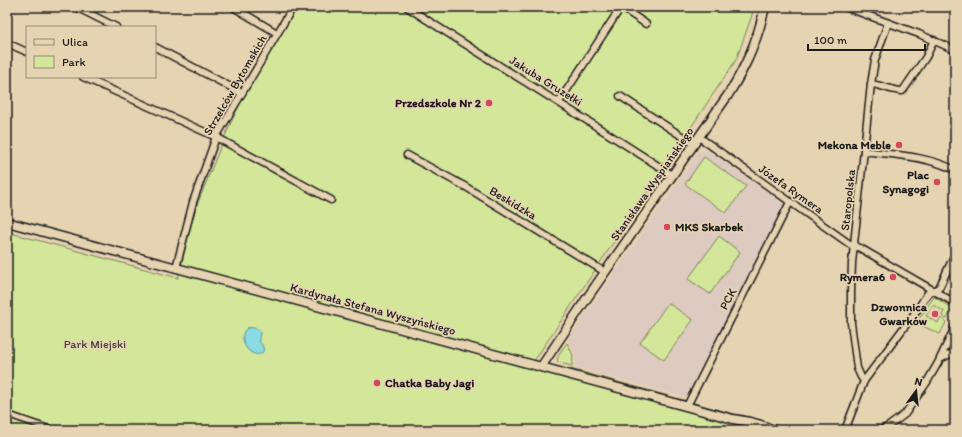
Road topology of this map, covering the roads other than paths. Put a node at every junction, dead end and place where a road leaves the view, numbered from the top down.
1 (76, 7) edge
2 (233, 7) edge
3 (293, 7) edge
4 (407, 7) edge
5 (621, 7) edge
6 (765, 7) edge
7 (845, 7) edge
8 (888, 22) junction
9 (646, 24) dead end
10 (114, 26) edge
11 (278, 33) junction
12 (934, 40) junction
13 (7, 43) edge
14 (156, 48) edge
15 (955, 50) edge
16 (26, 52) edge
17 (85, 78) edge
18 (871, 84) junction
19 (242, 93) junction
20 (620, 96) dead end
21 (559, 102) junction
22 (216, 137) junction
23 (699, 137) junction
24 (694, 144) junction
25 (864, 151) junction
26 (407, 155) dead end
27 (955, 170) edge
28 (672, 175) junction
29 (330, 200) dead end
30 (790, 202) junction
31 (7, 222) edge
32 (854, 246) junction
33 (955, 254) edge
34 (176, 268) junction
35 (606, 272) junction
36 (934, 290) junction
37 (955, 303) edge
38 (955, 327) edge
39 (955, 352) edge
40 (940, 359) junction
41 (541, 367) junction
42 (864, 381) junction
43 (687, 406) junction
44 (7, 414) edge
45 (733, 419) junction
46 (53, 430) edge
47 (755, 430) edge
48 (774, 430) edge
49 (845, 430) edge
50 (882, 430) edge

1 - 10 street
2 - 11 street
3 - 11 street, Strzelców Bytomskich
4 - 21 street, Jakuba Gruzełki
5 - 9 street
5 - 21 street
6 - 23 street, Stanisława Wyspiańskiego
7 - 8 street
8 - 12 street
8 - 18 street, Staropolska
11 - 19 street, Strzelców Bytomskich
12 - 15 street
12 - 18 street
13 - 16 street
14 - 19 street
17 - 22 street
18 - 25 street, Staropolska
19 - 22 street, Strzelców Bytomskich
20 - 24 street
21 - 28 street, Jakuba Gruzełki
22 - 29 street
22 - 34 street, Strzelców Bytomskich
23 - 24 street, Stanisława Wyspiańskiego
23 - 30 street, Józefa Rymera
24 - 28 street, Stanisława Wyspiańskiego
25 - 27 street
25 - 32 street, Staropolska
26 - 35 street, Beskidzka
28 - 35 street, Stanisława Wyspiańskiego
30 - 32 street, Józefa Rymera
30 - 43 street, PCK
31 - 34 street, Kardynała Stefana Wyszyńskiego
32 - 36 street, Józefa Rymera
32 - 42 street, Staropolska
33 - 36 street
34 - 41 street, Kardynała Stefana Wyszyńskiego
35 - 41 street, Stanisława Wyspiańskiego
36 - 37 street, Józefa Rymera
36 - 42 street
38 - 40 street
39 - 40 street
40 - 50 street
41 - 43 street, Kardynała Stefana Wyszyńskiego
42 - 49 street
43 - 45 street, Kardynała Stefana Wyszyńskiego
44 - 46 street
45 - 47 street, Kardynała Stefana Wyszyńskiego
45 - 48 street, Kardynała Stefana Wyszyńskiego

